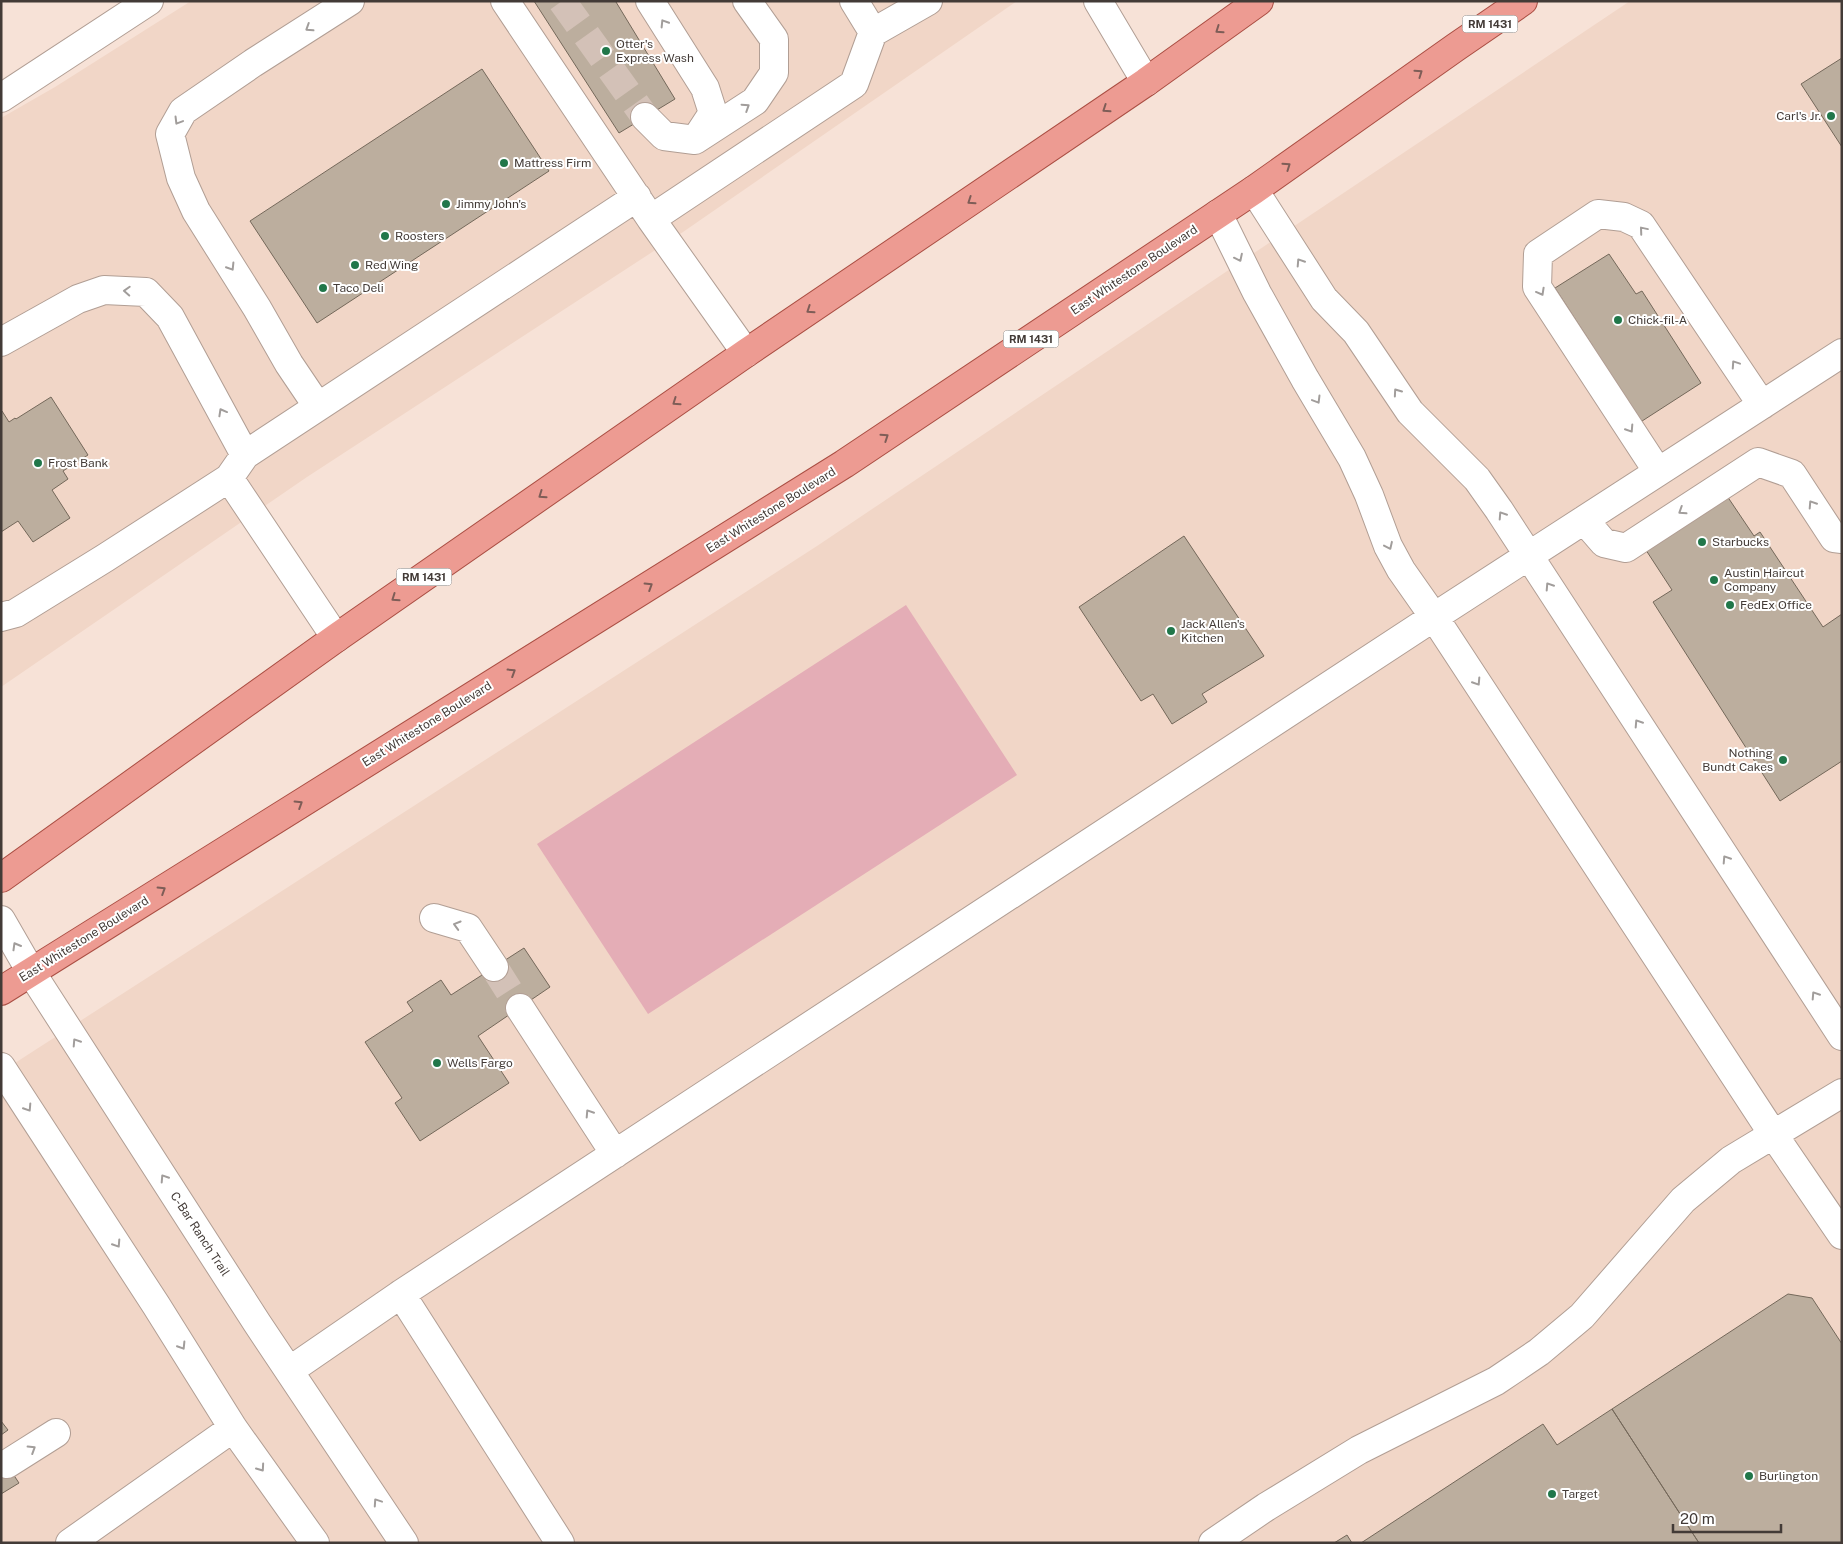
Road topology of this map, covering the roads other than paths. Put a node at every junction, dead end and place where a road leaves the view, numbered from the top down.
1 (149, 1) edge
2 (350, 1) edge
3 (505, 1) edge
4 (650, 1) edge
5 (747, 1) edge
6 (854, 1) edge
7 (928, 1) edge
8 (1098, 1) edge
9 (1259, 1) edge
10 (1523, 1) edge
11 (872, 33) junction
12 (1146, 82) junction
13 (1, 98) edge
14 (645, 117) tunnel mouth
15 (695, 140) junction
16 (1254, 190) junction
17 (644, 208) junction
18 (1218, 214) junction
19 (1, 342) edge
20 (1842, 353) edge
21 (746, 354) junction
22 (1762, 405) junction
23 (318, 407) junction
24 (245, 455) junction
25 (1658, 472) junction
26 (229, 478) junction
27 (1584, 520) junction
28 (1842, 539) edge
29 (1529, 556) junction
30 (1, 617) edge
31 (1434, 617) junction
32 (336, 638) junction
33 (1, 878) edge
34 (434, 918) dead end
35 (1, 920) edge
36 (494, 967) tunnel mouth
37 (31, 972) junction
38 (1, 991) edge
39 (520, 1008) tunnel mouth
40 (1842, 1036) edge
41 (1, 1067) edge
42 (1842, 1093) edge
43 (1773, 1134) junction
44 (616, 1154) junction
45 (1842, 1235) edge
46 (401, 1294) junction
47 (289, 1371) junction
48 (233, 1428) junction
49 (56, 1433) dead end
50 (7, 1464) dead end
51 (70, 1543) edge
52 (315, 1543) edge
53 (404, 1543) edge
54 (560, 1543) edge
55 (1212, 1543) edge

1 - 13 street
2 -> 23 street
3 - 17 street
15 -> 4 street
15 -> 5 street
6 - 11 street
7 - 11 street
8 - 12 street
9 -> 12 main road, RM 1431
16 -> 10 main road, East Whitestone Boulevard / RM 1431
11 - 17 street
12 -> 21 main road, RM 1431
14 - 15 street
16 - 18 main road, East Whitestone Boulevard / RM 1431
29 -> 16 street
17 - 21 street
17 - 23 street
18 -> 31 street
37 -> 18 main road, East Whitestone Boulevard / RM 1431
24 -> 19 street
20 - 22 street
21 -> 32 main road, RM 1431
22 - 25 street
22 -> 25 street
23 - 24 street
24 - 26 street
25 - 27 street
26 - 30 street
26 - 32 street
28 -> 27 street
27 - 29 street
29 - 31 street
40 -> 29 street
31 -> 43 street
31 - 44 street
32 - 33 main road, RM 1431
36 -> 34 street
37 -> 35 street, C-Bar Ranch Trail
37 - 38 main road, East Whitestone Boulevard / RM 1431
47 -> 37 street, C-Bar Ranch Trail
44 -> 39 street
41 -> 48 street
42 - 43 street
43 - 45 street
43 - 55 street
44 - 46 street
46 - 47 street
46 - 54 street
53 -> 47 street, C-Bar Ranch Trail
48 - 51 street
48 -> 52 street
50 -> 49 street

